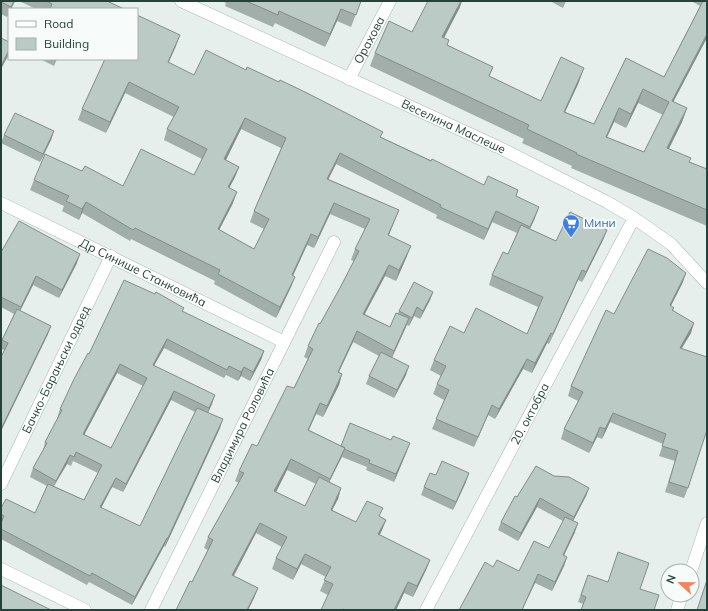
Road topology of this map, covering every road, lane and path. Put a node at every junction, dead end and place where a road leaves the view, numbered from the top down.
1 (181, 1) edge
2 (390, 1) edge
3 (349, 79) junction
4 (1, 203) edge
5 (634, 218) junction
6 (334, 242) dead end
7 (111, 256) junction
8 (707, 283) edge
9 (284, 342) junction
10 (1, 484) edge
11 (707, 523) edge
12 (694, 563) edge
13 (1, 569) edge
14 (85, 610) edge
15 (151, 610) edge
16 (426, 610) edge

1 - 3 street, Веселина Маслеше
2 - 3 street, Орахова
3 - 5 street, Веселина Маслеше
4 - 7 street, Др Синише Станковића
5 - 8 street, Веселина Маслеше
5 - 16 street, 20. октобра
6 - 9 street, Владимира Роловића
7 - 9 street, Др Синише Станковића
7 - 10 street, Бачко-Барањски одред
9 - 15 street, Владимира Роловића
11 - 12 street
13 - 14 street

